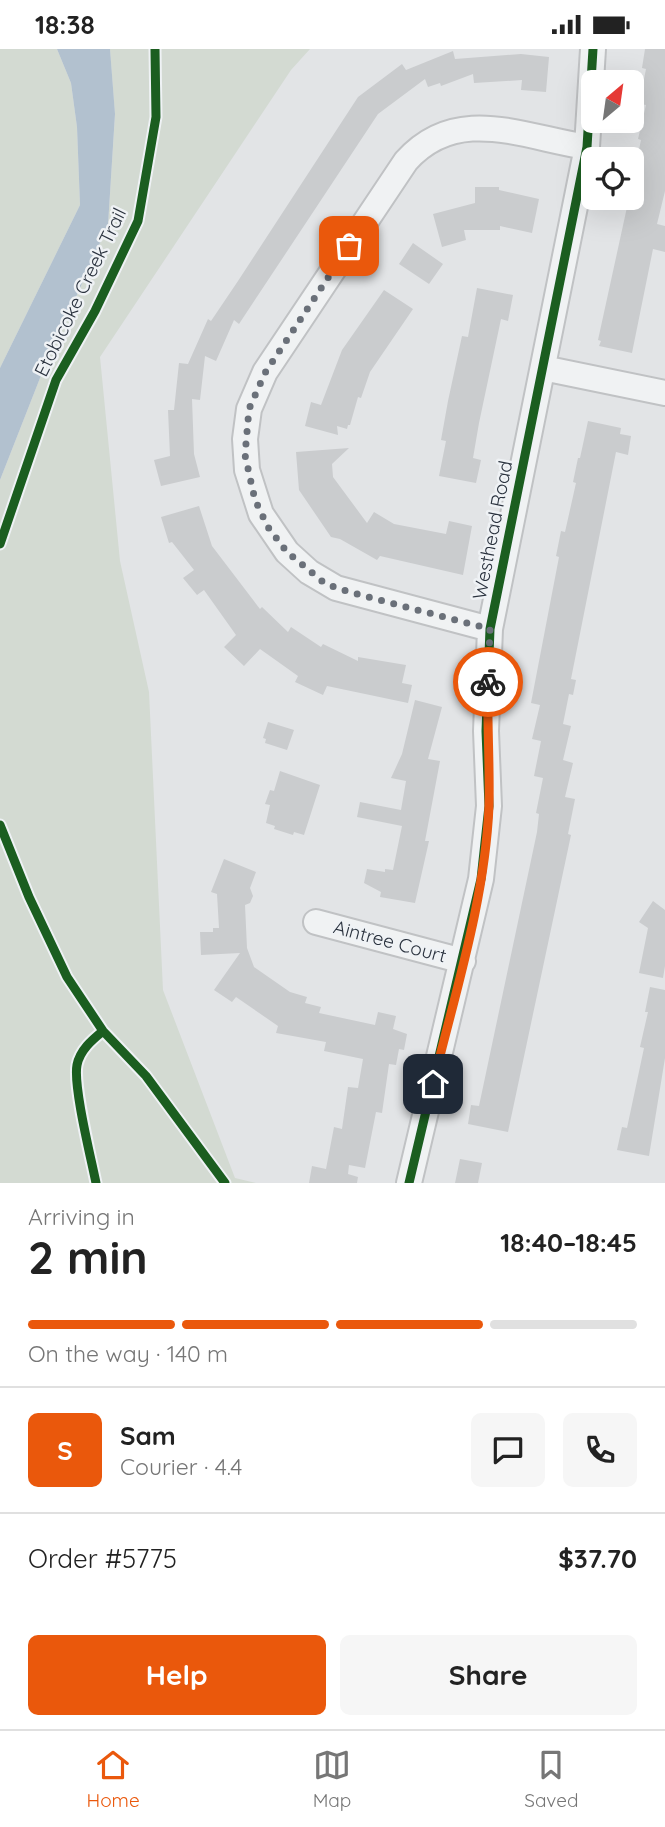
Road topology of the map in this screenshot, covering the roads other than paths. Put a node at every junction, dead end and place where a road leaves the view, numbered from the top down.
1 (593, 49) edge
2 (587, 147) joint
3 (581, 177) edge
4 (543, 368) junction
5 (665, 393) edge
6 (490, 629) junction
7 (316, 922) dead end
8 (463, 961) junction
9 (409, 1183) edge

1 - 2 street, Westhead Road
2 - 6 street
3 - 4 street, Westhead Road
4 - 5 street
4 - 6 street, Westhead Road
6 - 8 street, Westhead Road
7 - 8 street, Aintree Court
8 - 9 street, Westhead Road

